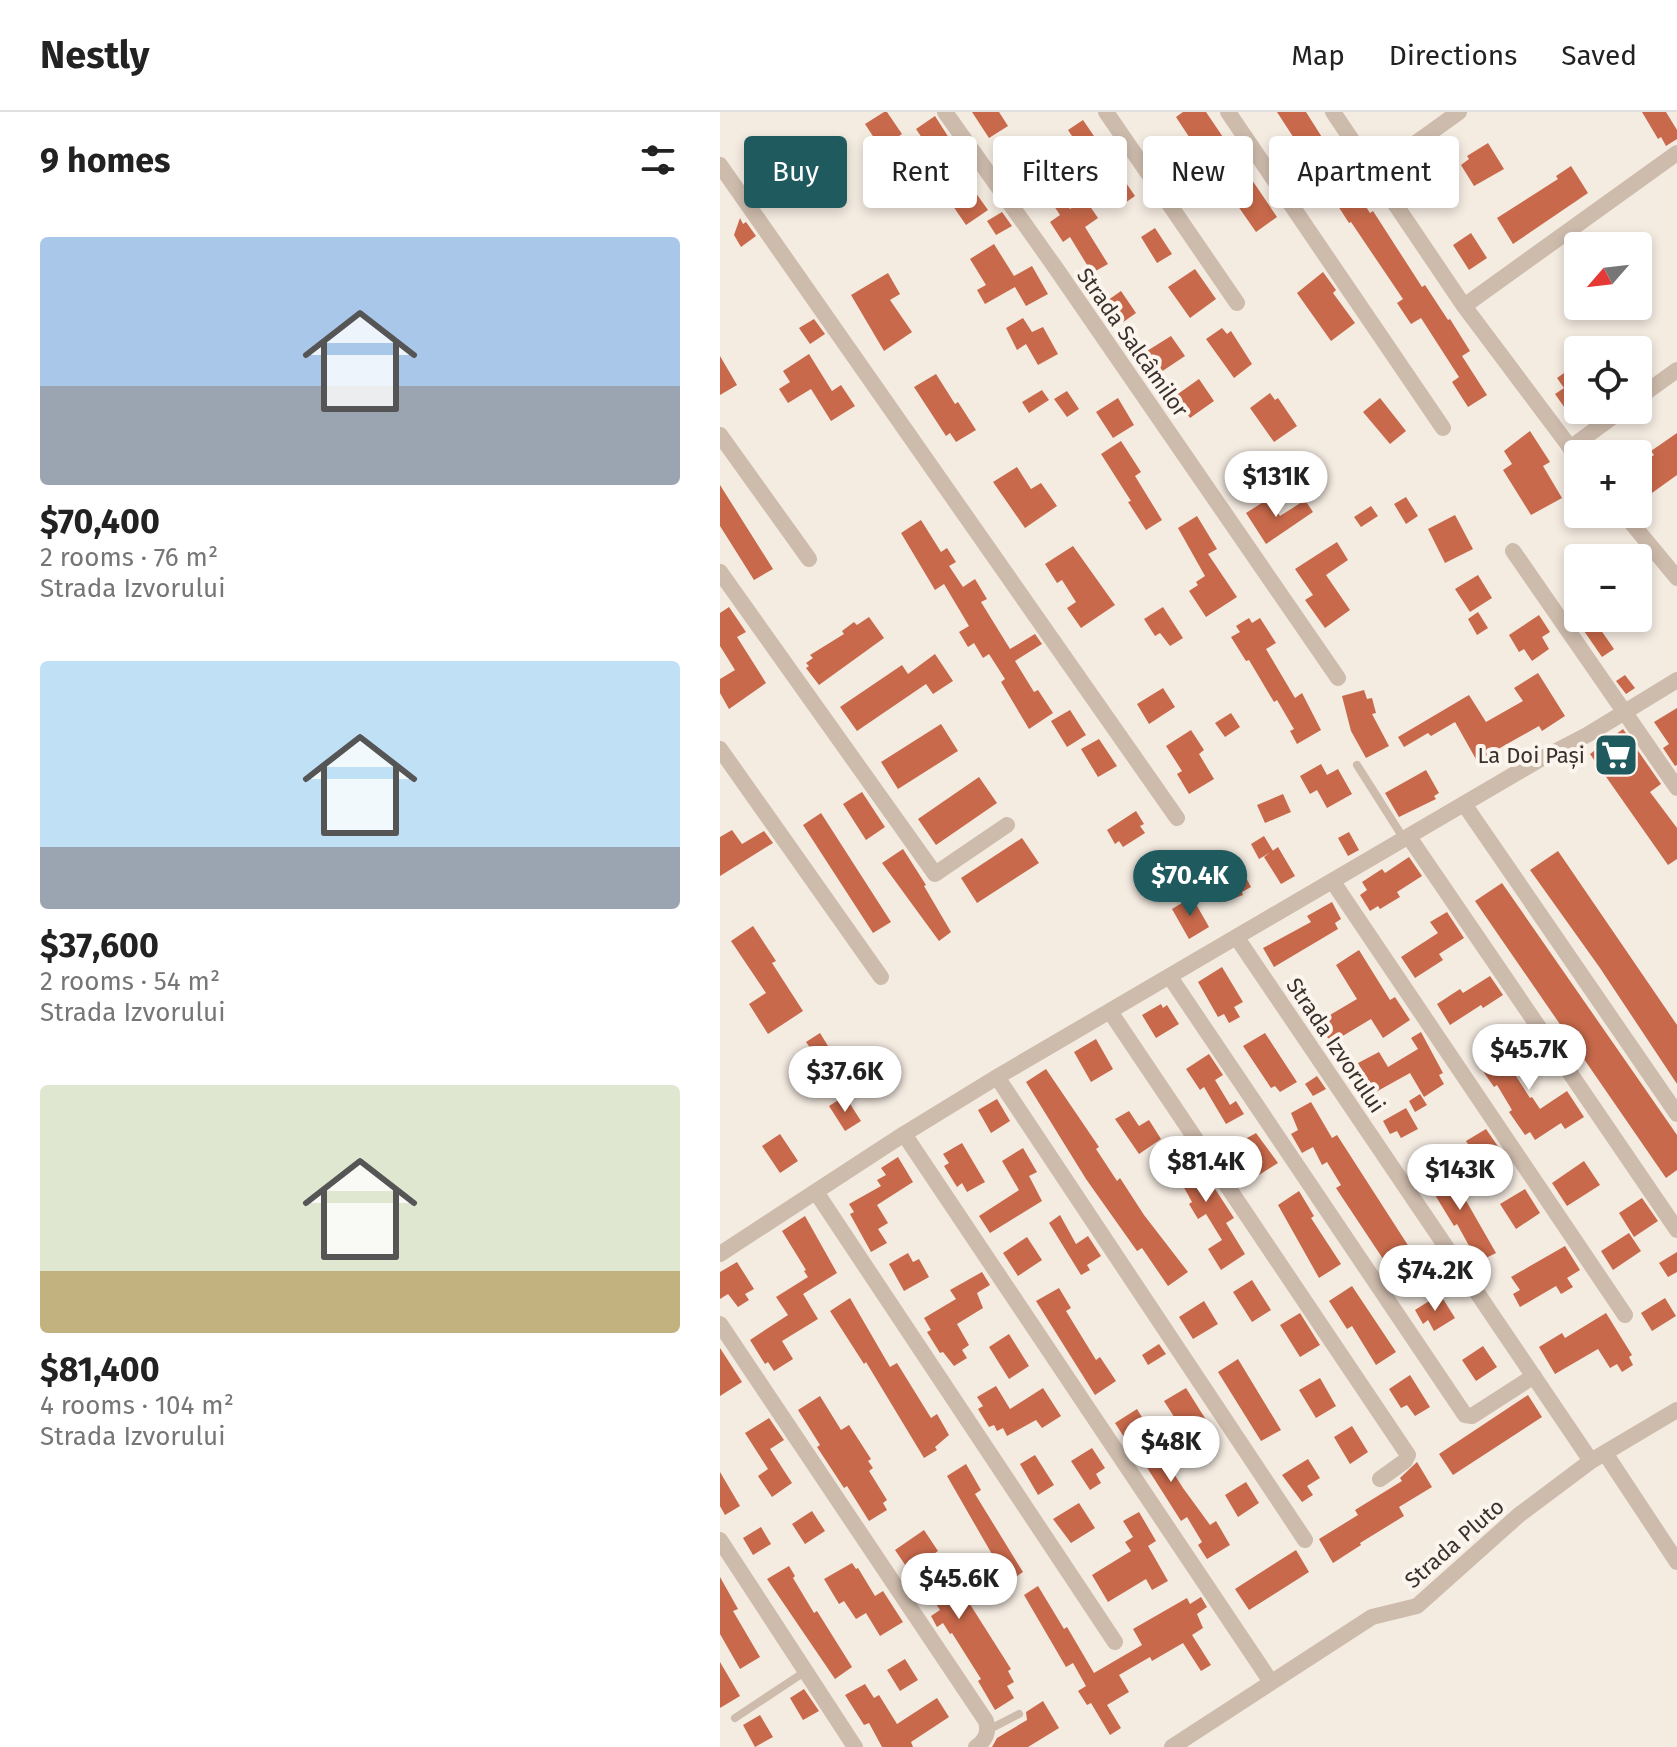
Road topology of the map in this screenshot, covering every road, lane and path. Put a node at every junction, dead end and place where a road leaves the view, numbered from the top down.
1 (945, 112) edge
2 (1106, 112) edge
3 (1228, 112) edge
4 (1333, 112) edge
5 (1459, 112) edge
6 (1349, 136) edge
7 (1426, 136) edge
8 (1677, 153) edge
9 (720, 165) edge
10 (1398, 208) edge
11 (1237, 303) dead end
12 (1464, 306) junction
13 (1677, 370) edge
14 (1652, 388) edge
15 (1606, 424) edge
16 (1443, 428) dead end
17 (720, 435) edge
18 (1564, 440) edge
19 (1589, 440) edge
20 (1636, 528) edge
21 (1513, 551) dead end
22 (809, 559) dead end
23 (720, 572) edge
24 (1677, 578) edge
25 (1338, 678) dead end
26 (1677, 680) edge
27 (1625, 712) junction
28 (720, 749) edge
29 (1357, 765) dead end
30 (1677, 788) edge
31 (1464, 804) junction
32 (1177, 818) dead end
33 (1007, 825) dead end
34 (1406, 838) junction
35 (1333, 882) junction
36 (1237, 938) junction
37 (881, 977) dead end
38 (1170, 977) junction
39 (1111, 1013) junction
40 (997, 1077) junction
41 (1677, 1114) edge
42 (904, 1134) junction
43 (816, 1192) junction
44 (1677, 1230) edge
45 (720, 1254) edge
46 (1625, 1315) dead end
47 (720, 1324) edge
48 (1534, 1376) junction
49 (1677, 1410) edge
50 (1598, 1457) junction
51 (1380, 1479) dead end
52 (720, 1540) edge
53 (1305, 1540) dead end
54 (1677, 1562) edge
55 (1115, 1642) dead end
56 (806, 1671) junction
57 (1271, 1682) junction
58 (1019, 1714) dead end
59 (735, 1718) dead end
60 (988, 1730) junction
61 (855, 1747) edge
62 (976, 1747) edge
63 (1172, 1747) edge

1 - 25 street, Strada Salcâmilor
2 - 11 street
3 - 16 street
4 - 6 street
5 - 7 street
8 - 12 street
9 - 32 street
10 - 12 street
12 - 18 street
13 - 14 street
15 - 19 street
17 - 22 street
20 - 24 street
21 - 27 street
23 - 33 street
26 - 27 street
27 - 30 street
27 - 31 street
28 - 37 street
29 - 34 lane
31 - 34 street
31 - 41 street
34 - 35 street
34 - 44 street
35 - 36 street
35 - 46 street
36 - 38 street
36 - 48 street, Strada Izvorului
38 - 39 street
38 - 48 street
39 - 40 street
39 - 51 street
40 - 42 street
40 - 53 street
42 - 43 street
42 - 57 street
43 - 45 street
43 - 55 street
47 - 60 street
48 - 50 street, Strada Izvorului
49 - 50 street, Strada Pluto
50 - 54 street, Strada Izvorului
50 - 57 street, Strada Pluto
52 - 56 street
56 - 59 lane
56 - 61 street
57 - 63 street, Strada Pluto
58 - 60 lane
60 - 62 street

